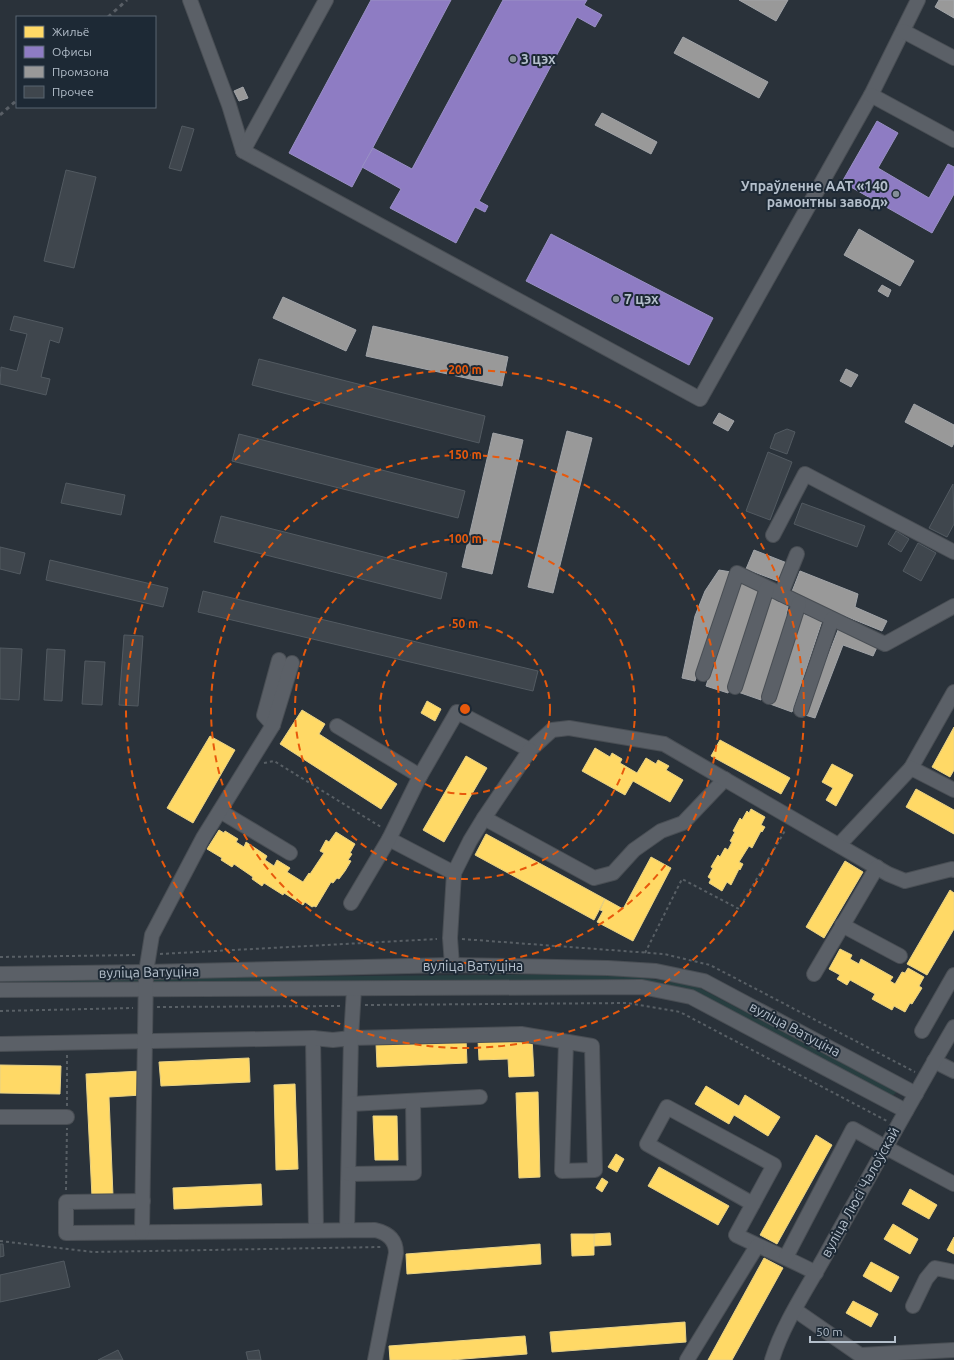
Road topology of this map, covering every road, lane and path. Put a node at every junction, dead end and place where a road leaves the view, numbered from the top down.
1 (190, 0) edge
2 (326, 0) edge
3 (918, 0) edge
4 (903, 31) junction
5 (954, 58) edge
6 (871, 95) junction
7 (954, 140) edge
8 (243, 151) junction
9 (773, 535) dead end
10 (954, 552) edge
11 (797, 554) dead end
12 (767, 588) junction
13 (781, 594) junction
14 (799, 603) junction
15 (954, 606) edge
16 (832, 619) junction
17 (286, 662) dead end
18 (703, 674) dead end
19 (735, 687) dead end
20 (954, 692) edge
21 (769, 697) dead end
22 (801, 710) dead end
23 (337, 726) dead end
24 (530, 750) junction
25 (249, 764) junction
26 (911, 768) junction
27 (420, 776) junction
28 (725, 779) junction
29 (954, 790) edge
30 (220, 811) junction
31 (484, 818) junction
32 (792, 818) junction
33 (391, 836) junction
34 (839, 845) junction
35 (290, 853) dead end
36 (877, 867) junction
37 (954, 870) edge
38 (454, 873) junction
39 (350, 903) dead end
40 (842, 925) junction
41 (645, 952) dead end
42 (900, 956) dead end
43 (452, 965) junction
44 (146, 972) junction
45 (0, 974) edge
46 (814, 974) dead end
47 (954, 975) edge
48 (147, 989) junction
49 (354, 989) junction
50 (0, 990) edge
51 (954, 1027) edge
52 (922, 1031) dead end
53 (313, 1038) junction
54 (351, 1038) junction
55 (146, 1041) junction
56 (566, 1042) junction
57 (0, 1044) edge
58 (934, 1061) junction
59 (954, 1071) edge
60 (916, 1094) junction
61 (480, 1097) dead end
62 (413, 1100) junction
63 (351, 1104) junction
64 (906, 1111) junction
65 (0, 1117) edge
66 (67, 1117) dead end
67 (885, 1147) junction
68 (349, 1174) junction
69 (954, 1184) edge
70 (143, 1201) junction
71 (753, 1204) junction
72 (316, 1230) junction
73 (347, 1230) junction
74 (142, 1232) junction
75 (0, 1241) edge
76 (396, 1246) junction
77 (757, 1246) junction
78 (786, 1257) junction
79 (954, 1272) edge
80 (816, 1273) junction
81 (913, 1306) dead end
82 (795, 1310) junction
83 (954, 1350) edge
84 (375, 1360) edge
85 (687, 1360) edge
86 (772, 1360) edge

1 - 8 street
2 - 8 street
3 - 4 street
4 - 5 street
4 - 6 street
6 - 7 street
6 - 8 street
9 - 10 street
11 - 13 street
12 - 13 street
12 - 18 street
12 - 19 street
13 - 14 street
14 - 16 street
14 - 21 street
15 - 16 street
16 - 22 street
17 - 25 street
20 - 26 street
23 - 27 street
24 - 27 street
24 - 28 street
24 - 31 street
25 - 30 street
25 - 33 path
26 - 29 street
26 - 34 street
27 - 33 street
28 - 31 street
28 - 32 street
30 - 35 street
30 - 44 street
31 - 38 street
32 - 34 street
32 - 41 path
33 - 38 street
33 - 39 street
34 - 36 street
36 - 37 street
36 - 40 street
38 - 43 street
40 - 42 street
40 - 46 street
43 - 44 street, вуліца Ватуціна
43 - 60 street, вуліца Ватуціна
44 - 45 street, вуліца Ватуціна
44 - 48 street
47 - 52 street
48 - 49 street, вуліца Ватуціна
48 - 50 street, вуліца Ватуціна
48 - 55 street
49 - 54 street
49 - 64 street, вуліца Ватуціна
51 - 58 street, вуліца Люсі Чалоўскай
53 - 54 street
53 - 55 street
53 - 72 street
54 - 56 street
54 - 63 street
55 - 57 street
55 - 70 street
56 - 56 street
58 - 59 street
58 - 60 street, вуліца Люсі Чалоўскай
60 - 64 street, вуліца Люсі Чалоўскай
61 - 62 street
62 - 63 street
62 - 68 street
63 - 68 street
64 - 67 street, вуліца Люсі Чалоўскай
65 - 66 street
67 - 69 street
67 - 78 street
67 - 80 street, вуліца Люсі Чалоўскай
68 - 73 street
70 - 74 street
70 - 74 street
71 - 71 street
71 - 77 street
72 - 73 street
72 - 74 street
73 - 76 street
75 - 76 path
76 - 84 street
77 - 78 street
77 - 85 street
78 - 80 street
79 - 81 street
80 - 82 street, вуліца Люсі Чалоўскай
82 - 83 street
82 - 86 street, вуліца Люсі Чалоўскай

